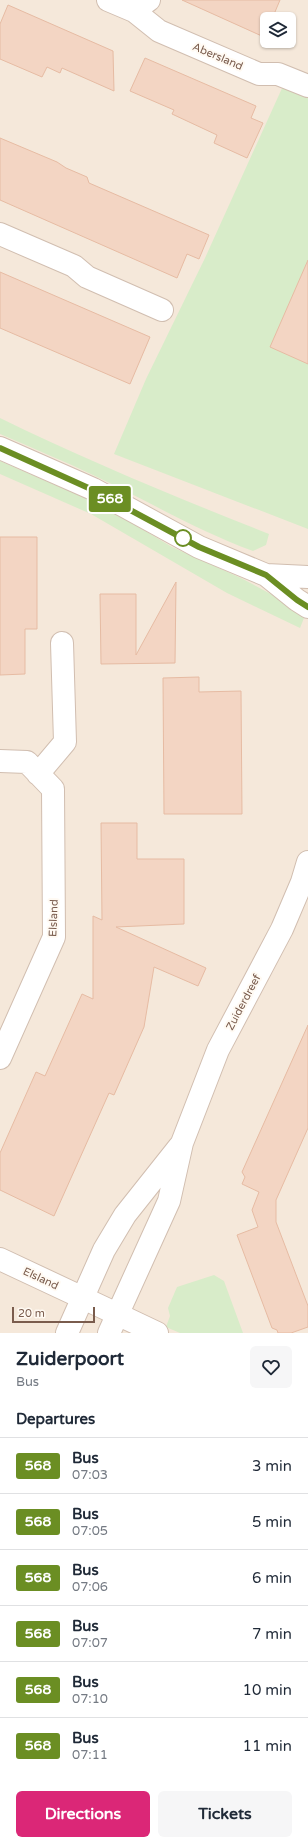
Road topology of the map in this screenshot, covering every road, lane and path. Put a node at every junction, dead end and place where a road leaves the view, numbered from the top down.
1 (108, 0) edge
2 (142, 5) edge
3 (308, 86) edge
4 (0, 234) edge
5 (162, 310) dead end
6 (0, 448) edge
7 (266, 575) junction
8 (308, 576) edge
9 (308, 607) edge
10 (62, 644) dead end
11 (0, 761) edge
12 (38, 774) junction
13 (308, 862) edge
14 (0, 1058) edge
15 (182, 1143) junction
16 (0, 1259) edge
17 (83, 1298) junction
18 (113, 1324) edge
19 (67, 1333) edge
20 (157, 1333) edge

1 - 2 street, Abersland
2 - 3 street, Abersland
4 - 5 street
6 - 7 street
7 - 8 street
7 - 9 street
10 - 12 street
11 - 12 street, Elsland
12 - 14 street, Elsland
13 - 15 street, Zuiderdreef
15 - 17 street, Zuiderdreef
15 - 18 street, Zuiderdreef
16 - 17 street, Elsland
17 - 18 street, Elsland
17 - 19 street, Zuiderdreef
18 - 20 street, Elsland

